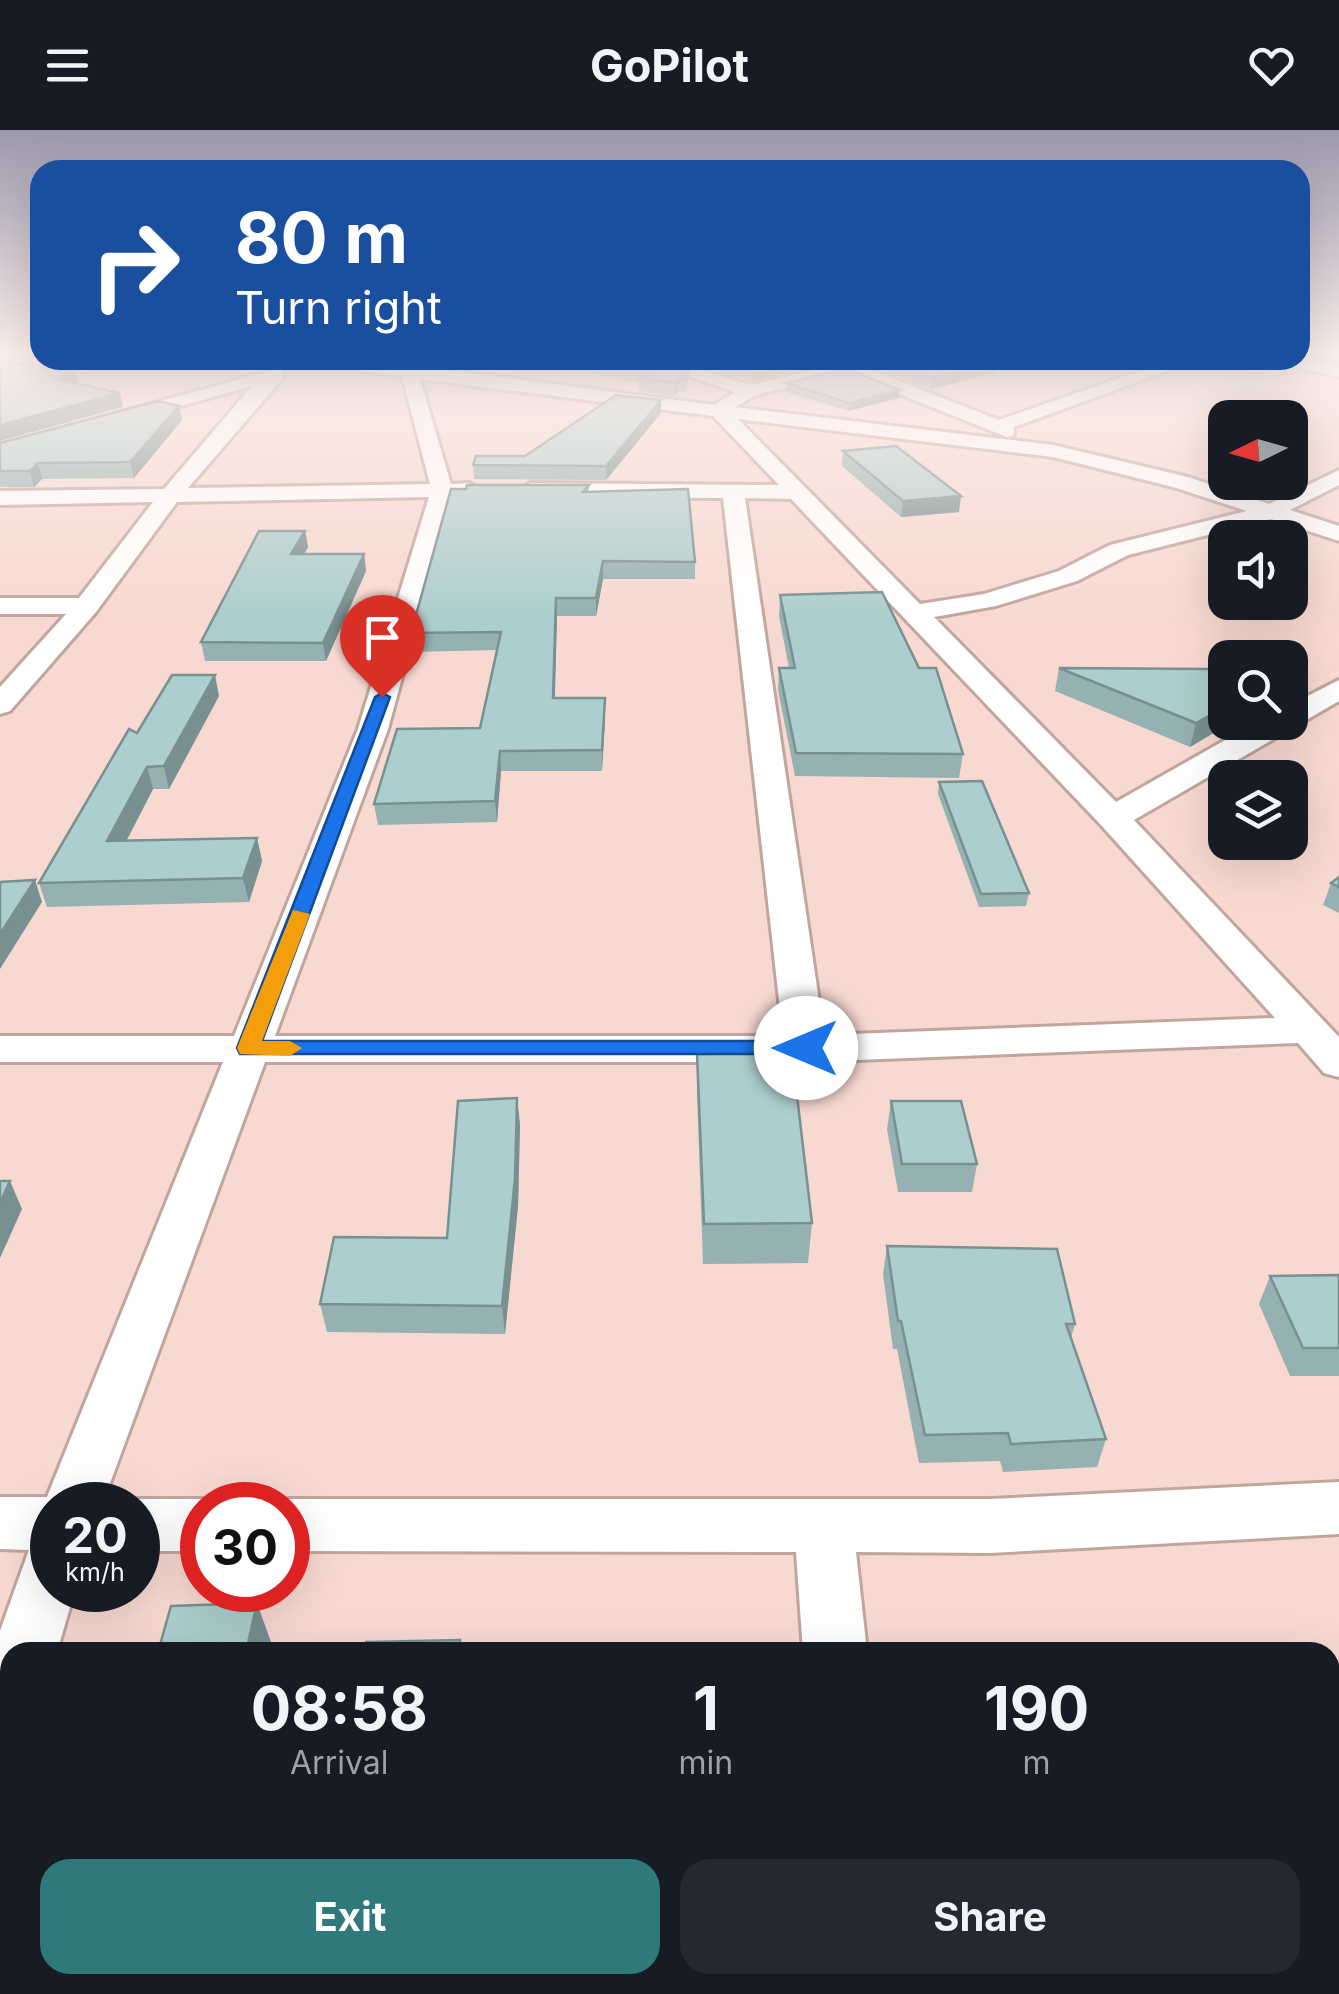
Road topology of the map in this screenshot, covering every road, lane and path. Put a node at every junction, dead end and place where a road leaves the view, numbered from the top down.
1 (29, 443) edge
2 (214, 443) edge
3 (429, 443) edge
4 (750, 443) edge
5 (999, 443) edge
6 (1037, 443) edge
7 (1053, 450) junction
8 (0, 451) edge
9 (1339, 476) edge
10 (442, 490) junction
11 (733, 491) junction
12 (799, 492) junction
13 (171, 494) junction
14 (0, 498) edge
15 (1268, 513) junction
16 (1339, 534) edge
17 (0, 606) edge
18 (87, 606) junction
19 (911, 613) junction
20 (1339, 689) edge
21 (0, 706) edge
22 (1308, 707) edge
23 (1249, 740) edge
24 (1113, 818) junction
25 (1308, 1030) junction
26 (248, 1048) junction
27 (806, 1048) junction
28 (0, 1050) edge
29 (1339, 1064) edge
30 (82, 1482) edge
31 (1339, 1508) edge
32 (0, 1523) edge
33 (30, 1524) edge
34 (822, 1524) junction
35 (310, 1525) edge
36 (38, 1612) edge
37 (28, 1642) edge
38 (834, 1642) edge

1 - 8 street
2 - 13 street
3 - 10 street
4 - 12 street
5 - 7 street
6 - 7 street
7 - 15 street
9 - 15 street
10 - 11 street
10 - 13 street
10 - 26 street
11 - 12 street
11 - 27 street
12 - 19 street
13 - 14 street
13 - 18 street
15 - 16 street
15 - 19 street
17 - 18 street
18 - 21 street
19 - 24 street
20 - 22 street
23 - 24 street
24 - 25 street
25 - 27 street
25 - 29 street
26 - 27 street
26 - 28 street
26 - 30 street
31 - 34 street
32 - 33 street
34 - 35 street
34 - 38 street
36 - 37 street

